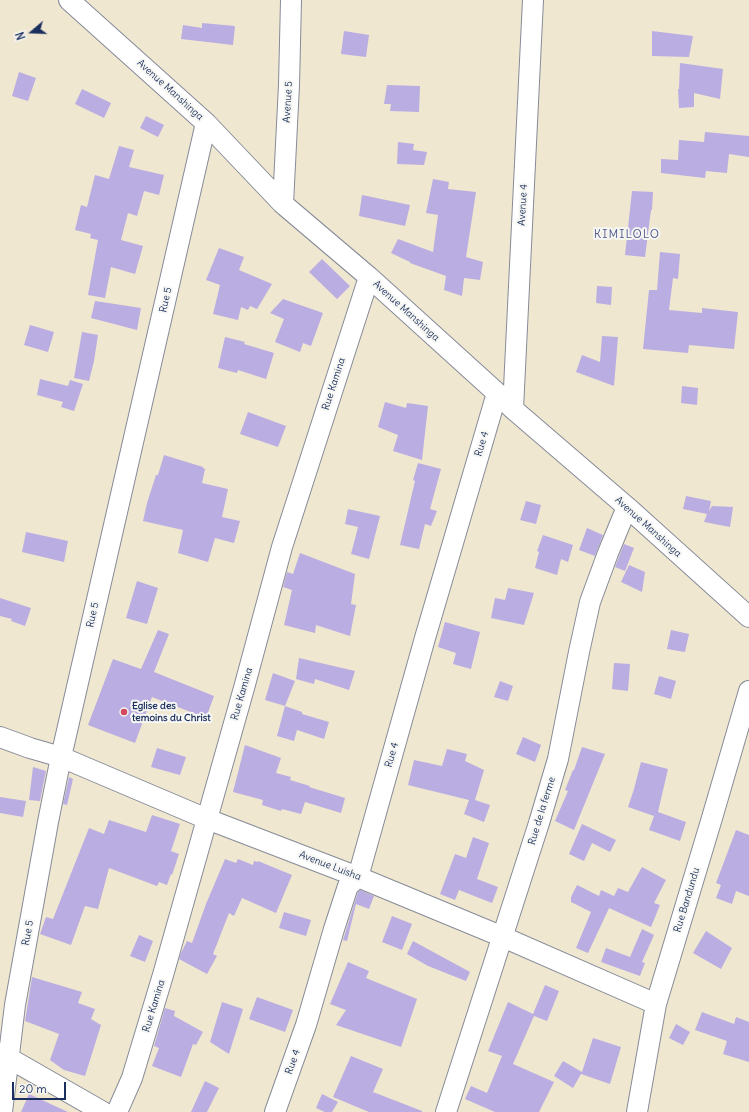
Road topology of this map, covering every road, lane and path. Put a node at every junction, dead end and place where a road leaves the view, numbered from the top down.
1 (69, 0) edge
2 (291, 0) edge
3 (533, 0) edge
4 (206, 123) junction
5 (283, 204) junction
6 (369, 277) junction
7 (497, 393) junction
8 (514, 409) junction
9 (627, 507) junction
10 (749, 617) edge
11 (749, 692) edge
12 (0, 737) edge
13 (61, 757) junction
14 (207, 819) junction
15 (358, 877) junction
16 (503, 938) junction
17 (656, 1004) junction
18 (5, 1056) edge
19 (2, 1112) edge
20 (102, 1112) edge
21 (117, 1112) edge
22 (275, 1112) edge
23 (446, 1112) edge
24 (637, 1112) edge

1 - 4 street, Avenue Manshinga
2 - 5 street, Avenue 5
3 - 8 street, Avenue 4
4 - 5 street, Avenue Manshinga
4 - 13 street, Rue 5
5 - 6 street, Avenue Manshinga
6 - 7 street, Avenue Manshinga
6 - 14 street, Rue Kamina
7 - 8 street, Avenue Manshinga
7 - 15 street, Rue 4
8 - 9 street, Avenue Manshinga
9 - 10 street, Avenue Manshinga
9 - 16 street, Rue de la ferme
11 - 17 street, Rue Bandundu
12 - 13 street, Avenue Luisha
13 - 14 street, Avenue Luisha
13 - 18 street, Rue 5
14 - 15 street, Avenue Luisha
14 - 21 street, Rue Kamina
15 - 16 street, Avenue Luisha
15 - 22 street, Rue 4
16 - 17 street, Avenue Luisha
16 - 23 street, Rue de la ferme
17 - 24 street, Rue Bandundu
18 - 19 street, Rue 5
18 - 20 street

